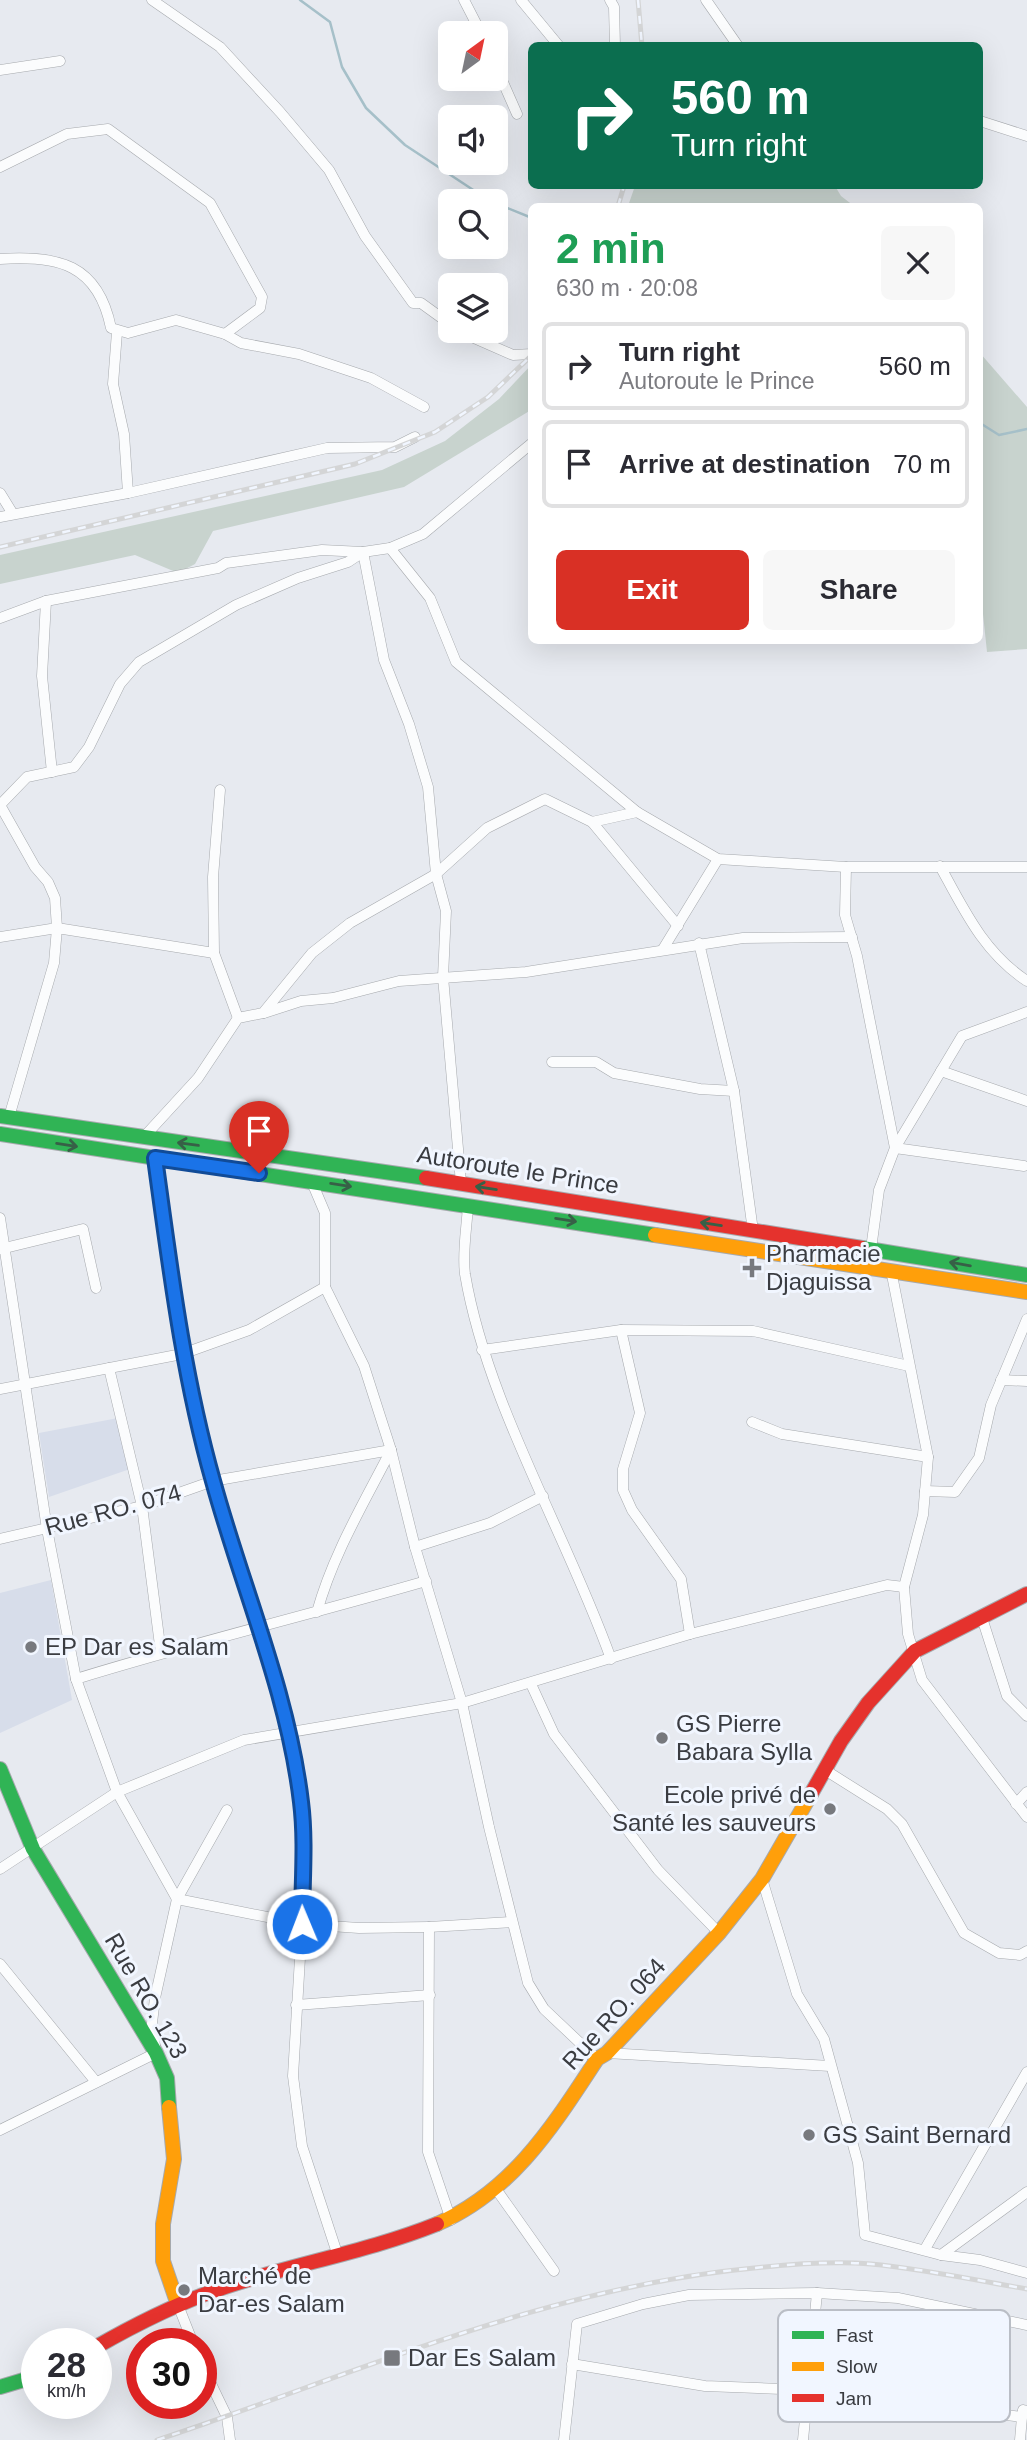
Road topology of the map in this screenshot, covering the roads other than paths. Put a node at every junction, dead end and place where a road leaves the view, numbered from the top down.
1 (152, 0) edge
2 (464, 0) edge
3 (521, 0) edge
4 (610, 0) edge
5 (706, 0) edge
6 (475, 21) edge
7 (556, 42) edge
8 (615, 42) edge
9 (735, 42) edge
10 (60, 61) dead end
11 (0, 70) edge
12 (507, 91) edge
13 (517, 114) dead end
14 (983, 122) edge
15 (1027, 136) edge
16 (0, 167) edge
17 (0, 259) edge
18 (438, 315) edge
19 (117, 332) junction
20 (225, 334) junction
21 (486, 343) edge
22 (528, 355) edge
23 (424, 407) dead end
24 (415, 437) dead end
25 (528, 446) edge
26 (0, 493) edge
27 (128, 493) junction
28 (13, 514) junction
29 (0, 517) edge
30 (390, 548) junction
31 (363, 552) junction
32 (46, 601) junction
33 (0, 618) edge
34 (52, 772) junction
35 (220, 790) dead end
36 (0, 805) edge
37 (637, 812) junction
38 (592, 822) junction
39 (718, 859) junction
40 (940, 866) junction
41 (846, 867) junction
42 (1027, 867) edge
43 (436, 874) junction
44 (678, 926) junction
45 (57, 928) junction
46 (0, 937) edge
47 (852, 937) junction
48 (699, 943) junction
49 (663, 949) junction
50 (214, 953) junction
51 (443, 977) junction
52 (1027, 981) edge
53 (1027, 1012) edge
54 (263, 1013) junction
55 (238, 1018) junction
56 (552, 1062) dead end
57 (941, 1071) junction
58 (734, 1091) junction
59 (1027, 1101) edge
60 (4, 1117) edge
61 (0, 1134) edge
62 (143, 1138) junction
63 (895, 1148) junction
64 (155, 1158) junction
65 (1024, 1166) dead end
66 (311, 1180) junction
67 (461, 1184) junction
68 (468, 1205) junction
69 (0, 1218) edge
70 (753, 1231) junction
71 (2, 1249) edge
72 (871, 1249) junction
73 (891, 1270) junction
74 (1027, 1275) edge
75 (325, 1287) junction
76 (96, 1288) dead end
77 (1027, 1292) edge
78 (1027, 1319) edge
79 (621, 1330) junction
80 (482, 1350) junction
81 (182, 1354) junction
82 (909, 1366) junction
83 (109, 1368) junction
84 (1002, 1380) junction
85 (1027, 1381) edge
86 (24, 1385) junction
87 (0, 1389) edge
88 (752, 1422) dead end
89 (391, 1450) junction
90 (928, 1457) junction
91 (213, 1481) junction
92 (925, 1491) junction
93 (543, 1496) junction
94 (142, 1506) junction
95 (47, 1529) junction
96 (0, 1539) edge
97 (415, 1546) junction
98 (426, 1581) junction
99 (904, 1587) junction
100 (1027, 1594) edge
101 (317, 1612) junction
102 (982, 1618) junction
103 (259, 1629) junction
104 (690, 1634) junction
105 (915, 1651) junction
106 (161, 1653) junction
107 (611, 1659) junction
108 (76, 1679) junction
109 (531, 1684) junction
110 (462, 1703) junction
111 (1027, 1716) edge
112 (286, 1730) junction
113 (0, 1769) edge
114 (825, 1770) junction
115 (117, 1792) junction
116 (1027, 1792) edge
117 (1016, 1804) junction
118 (228, 1811) dead end
119 (1027, 1817) edge
120 (33, 1849) junction
121 (0, 1869) edge
122 (762, 1879) junction
123 (177, 1899) junction
124 (512, 1922) junction
125 (302, 1924) junction
126 (429, 1927) junction
127 (719, 1933) junction
128 (1027, 1951) edge
129 (0, 1964) edge
130 (430, 1995) junction
131 (296, 2005) junction
132 (156, 2053) junction
133 (602, 2056) junction
134 (830, 2066) junction
135 (1027, 2072) edge
136 (96, 2082) junction
137 (0, 2130) edge
138 (496, 2189) junction
139 (1027, 2192) edge
140 (451, 2220) junction
141 (925, 2249) junction
142 (941, 2255) junction
143 (338, 2256) junction
144 (554, 2271) dead end
145 (1027, 2273) edge
146 (817, 2293) junction
147 (178, 2305) junction
148 (815, 2310) edge
149 (955, 2310) edge
150 (187, 2328) edge
151 (112, 2339) edge
152 (572, 2364) junction
153 (21, 2380) edge
154 (0, 2387) edge
155 (778, 2389) edge
156 (217, 2396) edge
157 (1025, 2414) edge
158 (804, 2422) edge
159 (230, 2440) edge
160 (564, 2440) edge
161 (803, 2440) edge
162 (1020, 2440) edge

1 - 18 street
2 - 6 street
3 - 7 street
4 - 8 street
5 - 9 street
10 - 11 street
12 - 13 street
14 - 15 street
16 - 20 street
17 - 19 street
19 - 20 street
19 - 27 street
20 - 23 street
21 - 22 street
24 - 27 street
25 - 30 street
26 - 28 street
27 - 28 street
28 - 29 street
30 - 31 street
30 - 37 street
31 - 32 street
31 - 34 street
31 - 43 street
32 - 33 street
32 - 34 street
34 - 36 street
35 - 50 street
36 - 45 street
37 - 38 street
37 - 39 street
38 - 43 street
38 - 44 street
39 - 41 street
39 - 44 street
40 - 41 street
40 - 42 street
40 - 52 street
41 - 47 street
43 - 51 street
43 - 54 street
44 - 49 street
45 - 46 street
45 - 50 street
45 - 60 street
47 - 48 street
47 - 63 street
48 - 49 street
48 - 58 street
49 - 51 street
50 - 55 street
51 - 54 street
51 - 67 street
53 - 57 street
54 - 55 street
55 - 62 street
56 - 58 street
57 - 59 street
57 - 63 street
58 - 70 street
60 - 62 main road, Autoroute le Prince
61 -> 64 main road, Autoroute le Prince
67 -> 62 main road, Autoroute le Prince
63 - 65 street
63 - 72 street
64 - 66 main road, Autoroute le Prince
64 - 81 street
66 -> 68 main road, Autoroute le Prince
66 - 75 street
70 -> 67 main road, Autoroute le Prince
68 -> 73 main road, Autoroute le Prince
68 - 80 street
69 - 71 street
70 - 72 main road, Autoroute le Prince
71 - 76 street
71 - 86 street
74 -> 72 main road, Autoroute le Prince
73 - 77 main road, Autoroute le Prince
73 - 82 street
75 - 81 street
75 - 89 street
78 - 84 street
79 - 80 street
79 - 82 street
79 - 104 street
80 - 93 street
81 - 83 street
81 - 91 street
82 - 90 street
83 - 86 street
83 - 94 street
84 - 85 street
84 - 92 street
86 - 87 street
86 - 95 street
88 - 90 street
89 - 91 street, Rue RO. 074
89 - 97 street
89 - 101 street
90 - 92 street
91 - 94 street, Rue RO. 074
91 - 103 street
92 - 99 street
93 - 97 street
93 - 107 street
94 - 95 street, Rue RO. 074
94 - 106 street
95 - 96 street, Rue RO. 074
95 - 108 street
97 - 98 street
98 - 101 street
98 - 110 street
99 - 104 street
99 - 105 street
100 - 102 main road, Rue RO. 064
101 - 103 street
102 - 105 main road, Rue RO. 064
102 - 111 street
103 - 106 street
103 - 112 street
104 - 107 street
105 - 114 main road, Rue RO. 064
105 - 117 street
106 - 108 street
107 - 109 street
108 - 115 street
109 - 110 street
109 - 127 street
110 - 112 street
110 - 124 street
112 - 115 street
112 - 125 street
113 - 120 main road, Rue RO. 123
114 - 122 main road, Rue RO. 064
114 - 128 street
115 - 120 street
115 - 123 street
116 - 117 street
117 - 119 street
118 - 123 street
120 - 121 street
120 - 132 main road, Rue RO. 123
122 - 127 main road, Rue RO. 064
122 - 134 street
123 - 125 street
123 - 132 street
124 - 126 street
124 - 133 street
125 - 126 street
125 - 131 street
126 - 130 street
127 - 133 main road, Rue RO. 064
129 - 136 street
130 - 131 street
130 - 140 street
131 - 143 street
132 - 136 street
132 - 147 main road, Rue RO. 123
133 - 134 street
133 - 138 main road, Rue RO. 064
134 - 141 street
135 - 141 street
136 - 137 street
138 - 140 main road, Rue RO. 064
138 - 144 street
139 - 142 street
140 - 143 main road, Rue RO. 064
141 - 142 street
142 - 145 street
143 - 147 main road, Rue RO. 064
146 - 148 street
146 - 149 street
146 - 152 street
147 - 150 street, Rue RO. 123
147 - 151 main road, Rue RO. 064
152 - 155 street
152 - 160 street
153 - 154 main road
156 - 159 street
157 - 162 street
158 - 161 street

